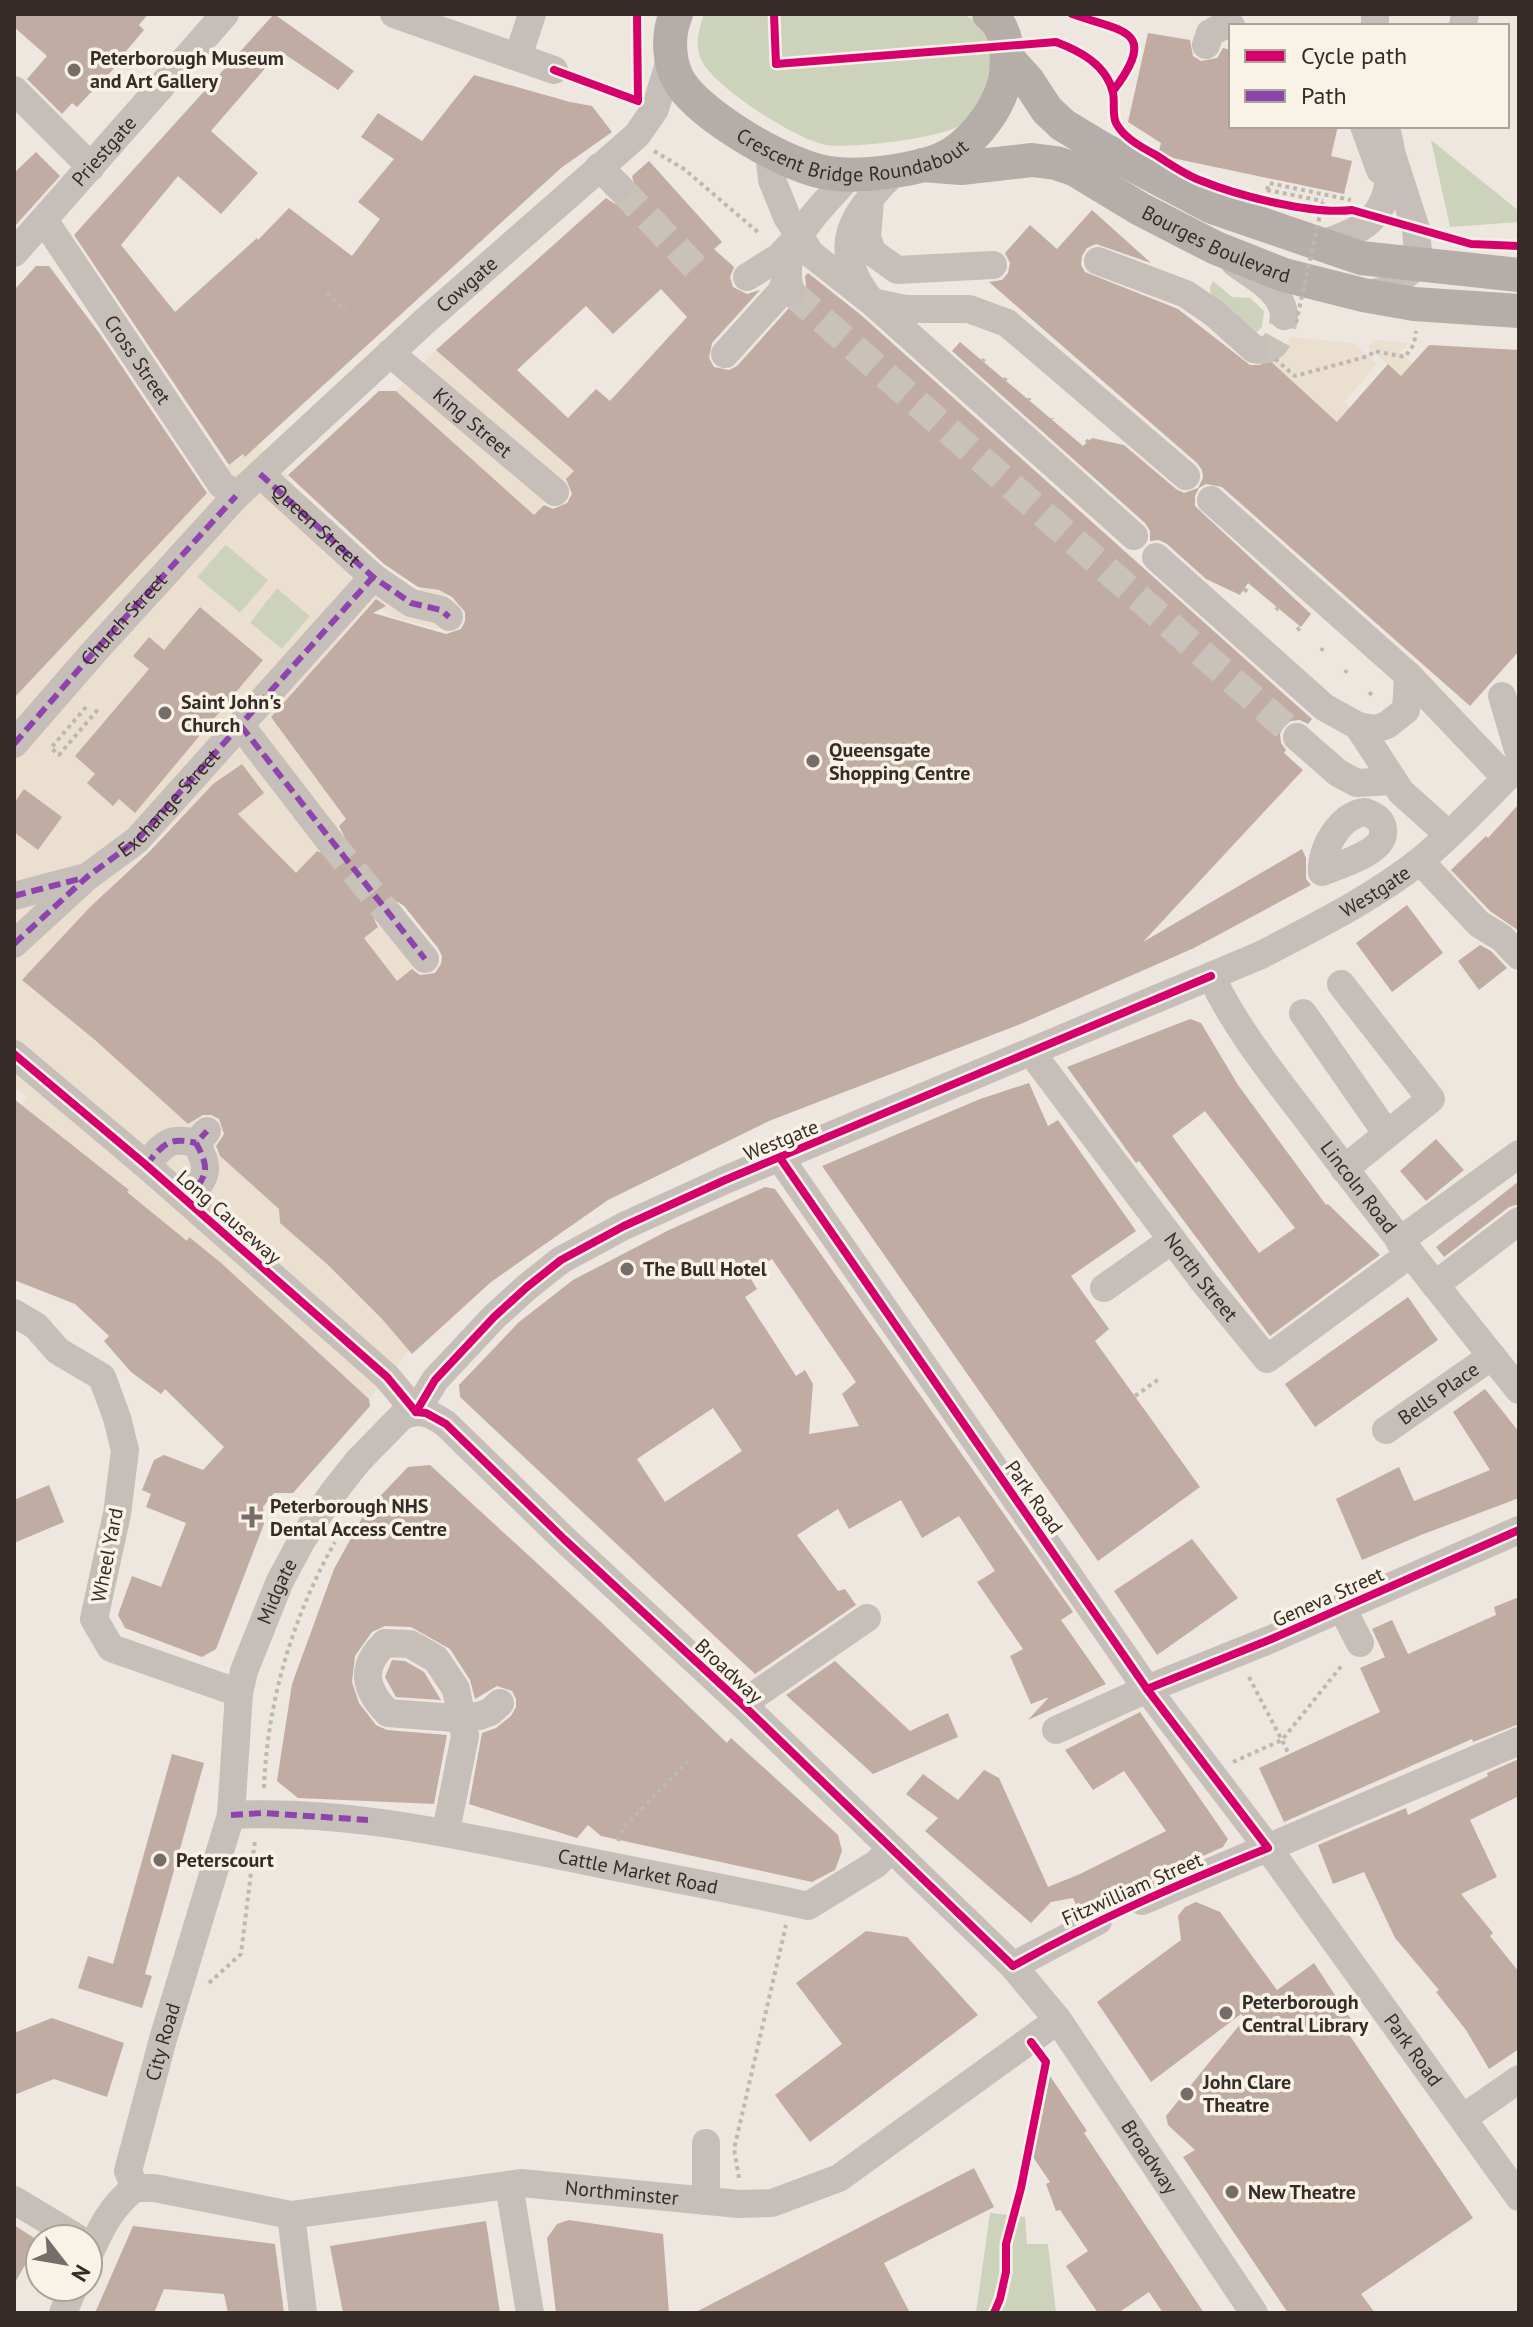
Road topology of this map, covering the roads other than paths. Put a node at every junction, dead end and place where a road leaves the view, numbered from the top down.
1 (225, 14) edge
2 (394, 14) edge
3 (532, 14) edge
4 (672, 17) edge
5 (996, 17) edge
6 (518, 57) junction
7 (671, 57) junction
8 (1008, 59) junction
9 (554, 70) dead end
10 (14, 90) edge
11 (1365, 128) edge
12 (1386, 128) edge
13 (769, 151) junction
14 (1392, 155) junction
15 (91, 167) junction
16 (599, 167) junction
17 (910, 167) junction
18 (619, 187) tunnel mouth
19 (860, 187) junction
20 (1387, 190) junction
21 (44, 220) junction
22 (797, 238) junction
23 (1321, 244) junction
24 (1216, 248) junction
25 (14, 253) edge
26 (1098, 261) dead end
27 (1419, 264) junction
28 (993, 265) dead end
29 (1519, 275) edge
30 (747, 277) dead end
31 (1363, 295) junction
32 (872, 302) junction
33 (944, 309) junction
34 (1519, 311) edge
35 (1290, 320) road end
36 (920, 346) junction
37 (1268, 349) road end
38 (390, 353) junction
39 (725, 354) dead end
40 (260, 474) junction
41 (1186, 476) dead end
42 (555, 492) dead end
43 (236, 496) junction
44 (1211, 500) dead end
45 (1134, 536) dead end
46 (1156, 557) dead end
47 (373, 577) junction
48 (449, 617) dead end
49 (1408, 675) junction
50 (1510, 704) edge
51 (241, 726) junction
52 (1358, 726) junction
53 (1297, 737) tunnel mouth
54 (14, 743) edge
55 (1515, 765) edge
56 (1392, 781) junction
57 (1449, 835) junction
58 (328, 839) tunnel mouth
59 (1420, 861) junction
60 (1322, 872) dead end
61 (87, 877) junction
62 (14, 896) edge
63 (1343, 913) junction
64 (391, 917) tunnel mouth
65 (14, 944) edge
66 (1519, 956) edge
67 (425, 959) dead end
68 (1211, 976) junction
69 (1341, 984) dead end
70 (1303, 1013) dead end
71 (1031, 1052) junction
72 (14, 1054) edge
73 (1387, 1134) junction
74 (1519, 1154) edge
75 (780, 1158) junction
76 (146, 1165) junction
77 (1344, 1169) junction
78 (186, 1200) junction
79 (1519, 1221) edge
80 (1172, 1240) junction
81 (1405, 1248) junction
82 (1435, 1285) junction
83 (1104, 1288) dead end
84 (14, 1313) edge
85 (1492, 1356) junction
86 (1519, 1390) edge
87 (416, 1412) junction
88 (1386, 1430) dead end
89 (1519, 1530) edge
90 (1342, 1608) junction
91 (867, 1618) dead end
92 (1360, 1643) road end
93 (1147, 1689) junction
94 (239, 1693) junction
95 (742, 1704) junction
96 (478, 1712) dead end
97 (1056, 1730) dead end
98 (1519, 1741) edge
99 (231, 1815) junction
100 (446, 1831) junction
101 (1268, 1848) junction
102 (891, 1849) junction
103 (1142, 1901) dead end
104 (1098, 1921) dead end
105 (1013, 1966) junction
106 (1058, 2020) junction
107 (1519, 2079) edge
108 (1463, 2118) junction
109 (706, 2143) dead end
110 (509, 2185) junction
111 (135, 2188) junction
112 (1519, 2197) edge
113 (14, 2200) edge
114 (706, 2201) junction
115 (291, 2215) junction
116 (50, 2223) edge
117 (102, 2223) edge
118 (303, 2313) edge
119 (530, 2313) edge
120 (1254, 2313) edge

1 - 15 street, Priestgate
2 - 6 street
3 - 6 street
4 - 7 main road, Crescent Bridge Roundabout
5 - 8 main road, Crescent Bridge Roundabout
6 - 9 street
7 - 13 main road, Crescent Bridge Roundabout
7 - 16 street, Cowgate
8 - 17 main road, Crescent Bridge Roundabout
8 - 23 main road, Bourges Boulevard
10 - 15 street
11 - 20 street
12 - 14 street
13 - 19 main road, Crescent Bridge Roundabout
13 - 22 street
14 - 20 street
14 - 27 street
15 - 21 street, Priestgate
16 - 18 street
16 - 38 street, Cowgate
17 - 19 main road, Crescent Bridge Roundabout
17 - 24 main road, Bourges Boulevard
19 - 22 street
19 - 28 street
19 - 32 street
20 - 23 street
21 - 25 street, Priestgate
21 - 43 street, Cross Street
22 - 30 street
22 - 32 street
22 - 39 street
23 - 27 main road, Bourges Boulevard
24 - 31 main road, Bourges Boulevard
24 - 35 street
26 - 37 street
27 - 29 main road, Bourges Boulevard
27 - 31 street
31 - 34 main road, Bourges Boulevard
32 - 33 street
32 - 36 street
33 - 36 street
33 - 41 street
36 - 45 street
38 - 40 street, Cowgate
38 - 42 street, King Street
40 - 43 street, Cowgate
40 - 47 street, Queen Street
43 - 54 street, Church Street
44 - 49 street
46 - 52 street
47 - 48 street, Queen Street
47 - 51 street, Exchange Street
49 - 52 street
49 - 55 street
50 - 55 street
51 - 58 street
51 - 61 street, Exchange Street
52 - 56 street
53 - 56 street
55 - 57 street, Westgate
56 - 57 street
57 - 59 street, Westgate
59 - 63 street, Westgate
59 - 66 street
60 - 63 street
61 - 62 street
61 - 65 street, Exchange Street
63 - 68 street, Westgate
64 - 67 street
68 - 71 street, Westgate
68 - 77 street, Lincoln Road
69 - 73 street
70 - 73 street
71 - 75 street, Westgate
71 - 80 street, North Street
72 - 76 street, Long Causeway
73 - 77 street
74 - 81 street
75 - 87 street, Westgate
75 - 93 street, Park Road
76 - 78 street, Long Causeway
76 - 78 street
77 - 81 street, Lincoln Road
78 - 87 street, Long Causeway
79 - 82 street
80 - 81 street, North Street
80 - 83 street
81 - 82 street, Lincoln Road
82 - 85 street, Lincoln Road
84 - 94 street, Wheel Yard
85 - 86 street, Lincoln Road
85 - 88 street, Bells Place
87 - 94 street, Midgate
87 - 95 street, Broadway
89 - 90 street, Geneva Street
90 - 92 street
90 - 93 street, Geneva Street
91 - 95 street
93 - 97 street, Geneva Street
93 - 101 street, Park Road
94 - 99 street, Midgate
95 - 102 street, Broadway
96 - 100 street
98 - 101 street, Fitzwilliam Street
99 - 100 street, Cattle Market Road
99 - 111 street, City Road
100 - 102 street, Cattle Market Road
101 - 103 street, Fitzwilliam Street
101 - 108 street, Park Road
102 - 105 street, Broadway
104 - 105 street, Fitzwilliam Street
105 - 106 street, Broadway
106 - 114 street, Northminster
106 - 120 street, Broadway
107 - 108 street
108 - 112 street, Park Road
109 - 114 street
110 - 114 street, Northminster
110 - 115 street, Northminster
110 - 119 street
111 - 115 street, Northminster
111 - 117 street
113 - 116 street
115 - 118 street

